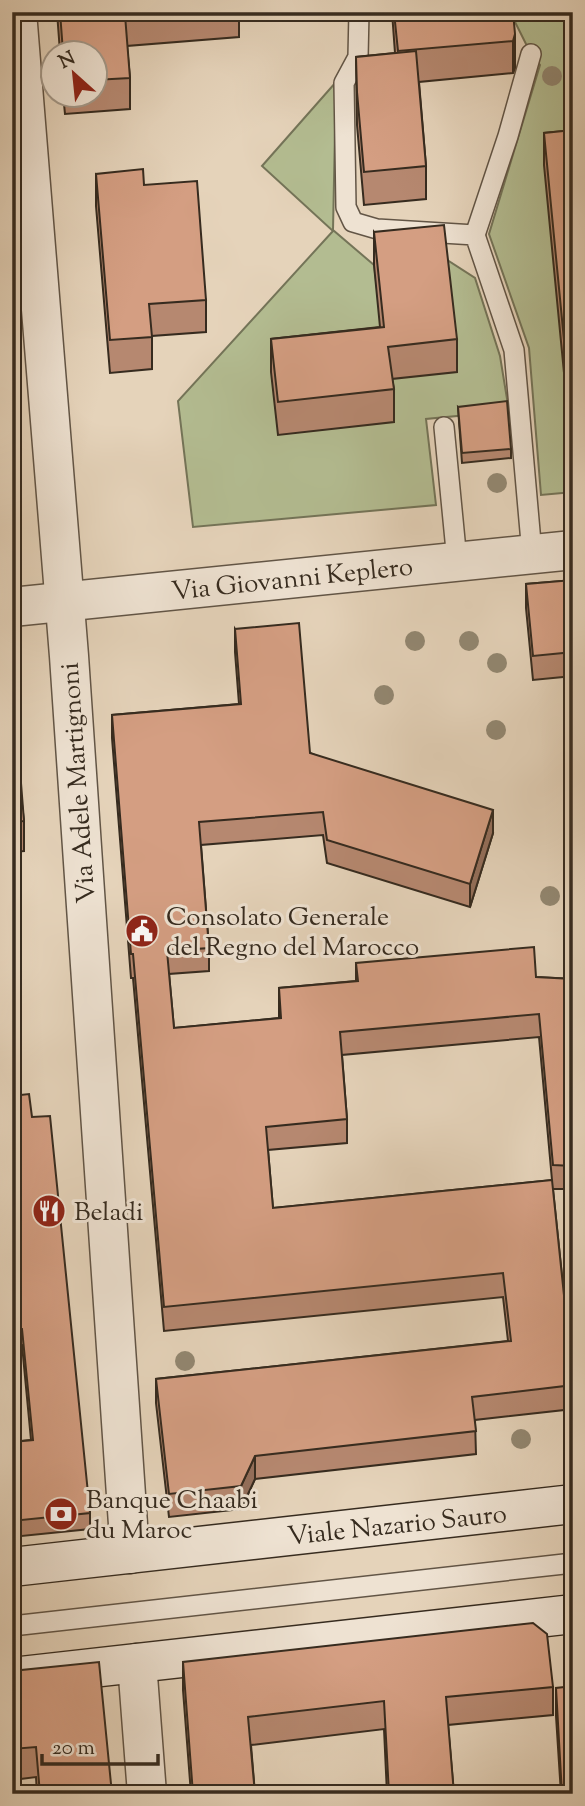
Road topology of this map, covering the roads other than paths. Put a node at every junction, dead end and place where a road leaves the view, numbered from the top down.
1 (17, 12) edge
2 (359, 12) edge
3 (531, 54) dead end
4 (475, 235) junction
5 (444, 427) dead end
6 (573, 550) edge
7 (532, 554) junction
8 (457, 561) junction
9 (64, 601) junction
10 (12, 607) edge
11 (573, 1504) edge
12 (130, 1554) junction
13 (573, 1563) edge
14 (12, 1567) edge
15 (573, 1614) edge
16 (12, 1626) edge
17 (137, 1663) junction
18 (12, 1677) edge
19 (147, 1794) edge

1 - 9 street, Via Adele Martignoni
2 - 4 lane
3 - 4 lane
4 - 7 lane
5 - 8 lane
6 - 7 street, Via Giovanni Keplero
7 - 8 street, Via Giovanni Keplero
8 - 9 street, Via Giovanni Keplero
9 - 10 street, Via Giovanni Keplero
9 - 12 street, Via Adele Martignoni
11 - 12 street, Viale Nazario Sauro
12 - 14 street, Viale Nazario Sauro
13 - 16 lane
15 - 17 street
17 - 18 street
17 - 19 street

